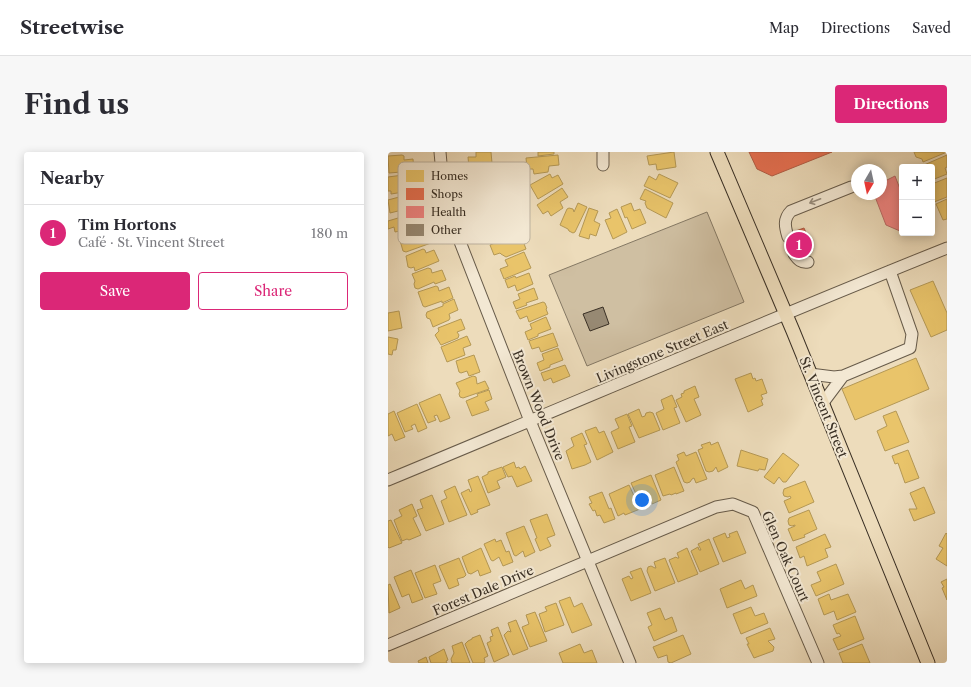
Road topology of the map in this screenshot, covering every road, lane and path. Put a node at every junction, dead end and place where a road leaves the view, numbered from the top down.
1 (440, 152) edge
2 (603, 152) edge
3 (717, 152) edge
4 (441, 162) edge
5 (603, 165) dead end
6 (851, 187) dead end
7 (788, 237) tunnel mouth
8 (461, 244) edge
9 (947, 248) edge
10 (794, 254) tunnel mouth
11 (808, 262) dead end
12 (890, 270) junction
13 (785, 313) junction
14 (810, 374) junction
15 (843, 376) junction
16 (822, 404) junction
17 (530, 421) junction
18 (388, 480) edge
19 (588, 562) junction
20 (388, 645) edge
21 (630, 663) edge
22 (818, 663) edge
23 (928, 663) edge

1 - 4 street, Brown Wood Drive
2 - 5 street
3 - 13 main road, St. Vincent Street
6 -> 7 street
8 - 17 street, Brown Wood Drive
9 - 12 street, Livingstone Street East
10 - 11 street
12 - 13 street, Livingstone Street East
12 - 15 street
13 - 14 main road, St. Vincent Street
13 - 17 street, Livingstone Street East
14 - 15 street
14 - 16 main road, St. Vincent Street
15 - 16 street
16 - 23 main road, St. Vincent Street
17 - 18 street, Livingstone Street East
17 - 19 street, Brown Wood Drive
19 - 20 street, Forest Dale Drive
19 - 21 street, Brown Wood Drive
19 - 22 street, Glen Oak Court

